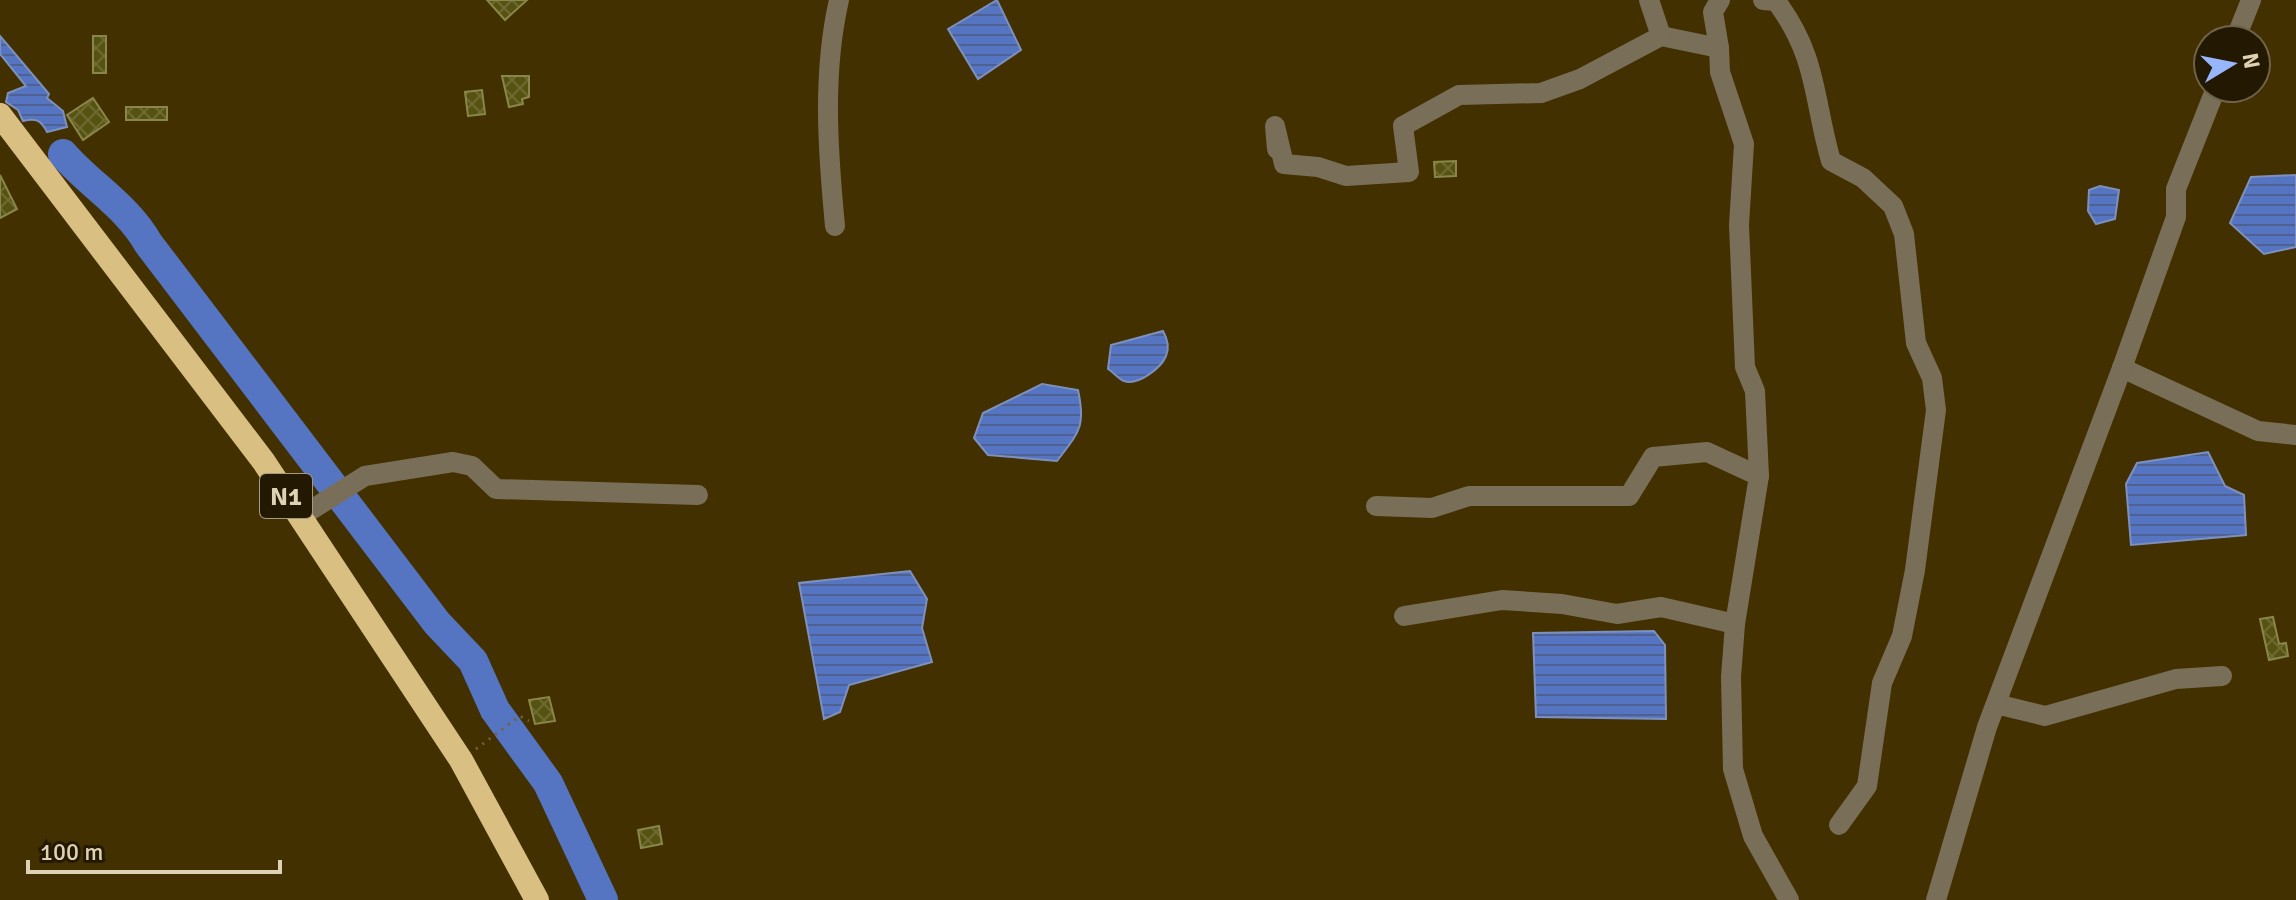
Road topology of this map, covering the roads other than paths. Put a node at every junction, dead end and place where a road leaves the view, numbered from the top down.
1 (839, 0) edge
2 (1649, 0) edge
3 (1720, 0) edge
4 (1763, 0) edge
5 (2251, 0) edge
6 (2241, 24) edge
7 (1661, 36) junction
8 (1719, 48) junction
9 (2210, 104) edge
10 (0, 115) edge
11 (1277, 149) dead end
12 (835, 226) dead end
13 (2122, 368) junction
14 (2296, 435) edge
15 (1759, 476) junction
16 (698, 495) dead end
17 (1376, 506) dead end
18 (300, 517) junction
19 (1404, 616) dead end
20 (1735, 624) junction
21 (2222, 676) dead end
22 (1996, 704) junction
23 (1839, 825) dead end
24 (537, 900) edge
25 (1789, 900) edge
26 (1936, 900) edge

1 - 12 street
2 - 7 street
3 - 8 street
4 - 23 street
5 - 6 street
7 - 8 street
7 - 11 street
8 - 15 street
9 - 13 street
10 - 18 highway, N1
13 - 14 street
13 - 22 street
15 - 17 street
15 - 20 street
16 - 18 street
18 - 24 highway, N1
19 - 20 street
20 - 25 street
21 - 22 street
22 - 26 street

